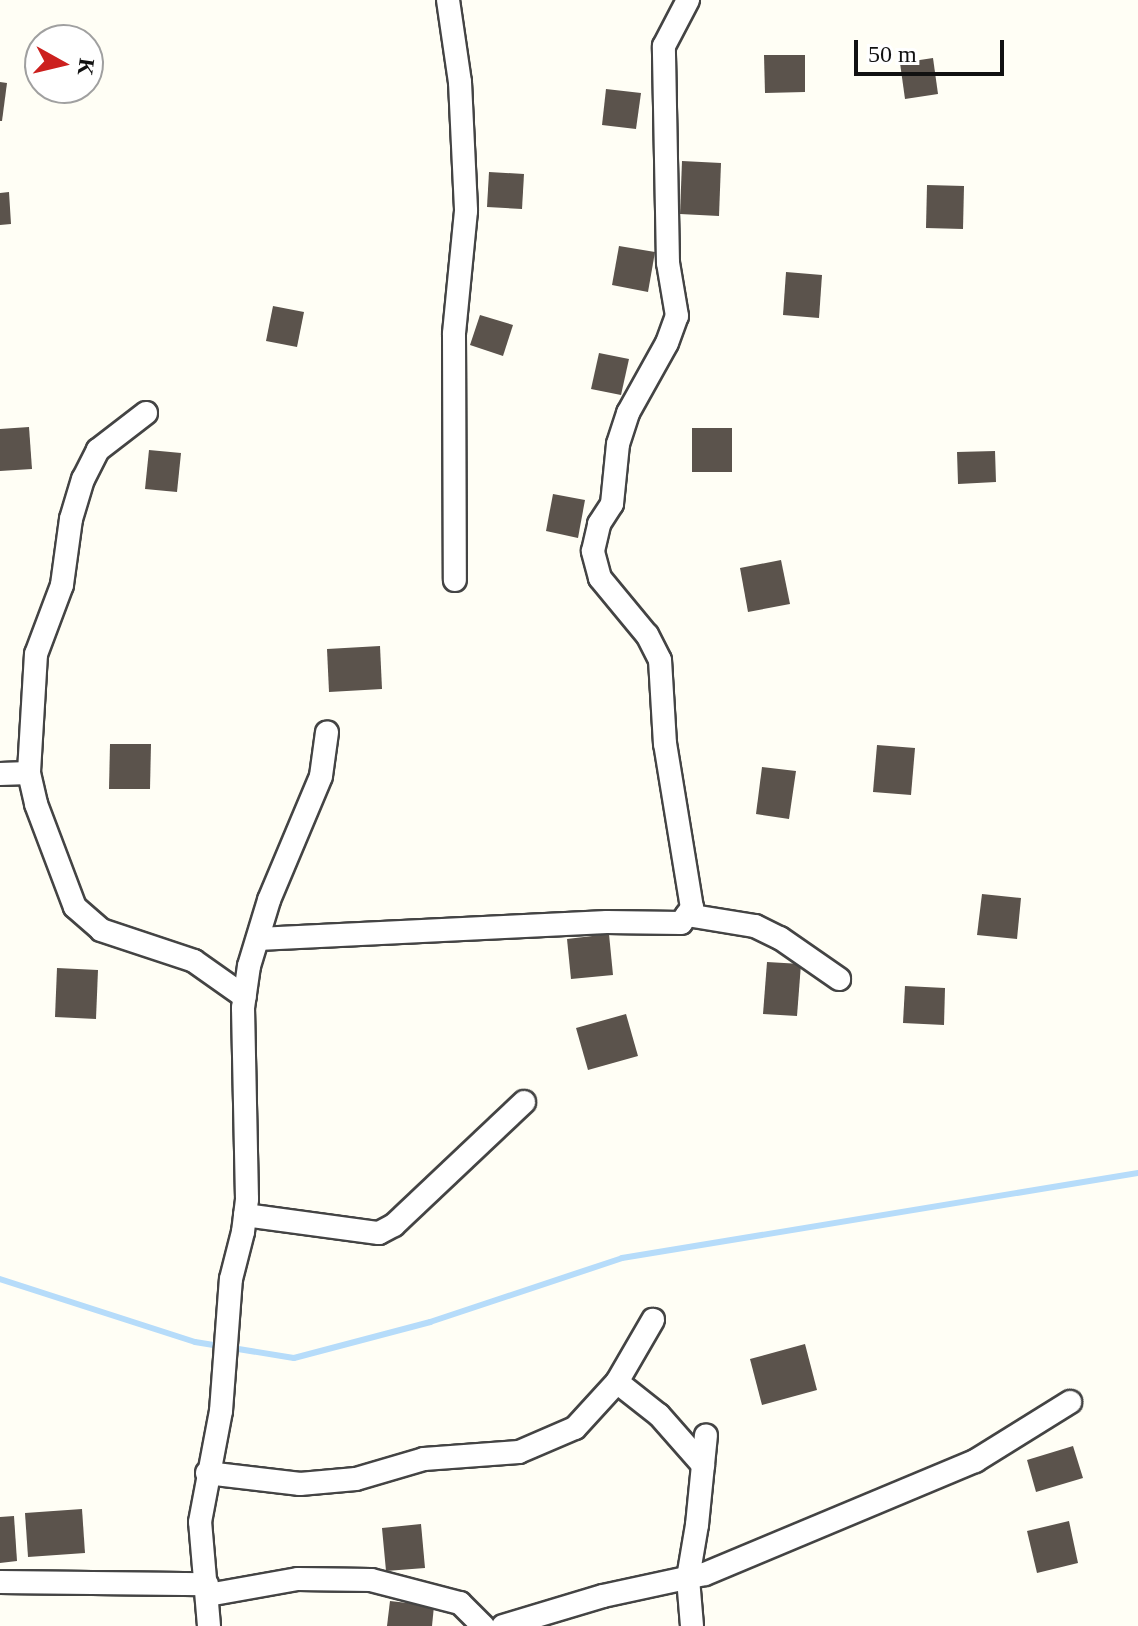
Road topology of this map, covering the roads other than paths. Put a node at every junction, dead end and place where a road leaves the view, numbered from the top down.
1 (448, 0) edge
2 (688, 0) edge
3 (146, 413) dead end
4 (455, 580) dead end
5 (327, 732) dead end
6 (29, 773) junction
7 (0, 774) edge
8 (687, 915) junction
9 (258, 939) junction
10 (839, 979) dead end
11 (245, 997) junction
12 (524, 1102) dead end
13 (245, 1215) junction
14 (653, 1320) dead end
15 (617, 1382) junction
16 (1070, 1402) dead end
17 (706, 1435) dead end
18 (703, 1465) junction
19 (207, 1473) junction
20 (688, 1578) junction
21 (0, 1582) edge
22 (207, 1590) junction
23 (209, 1626) edge
24 (483, 1626) edge
25 (503, 1626) edge
26 (692, 1626) edge

1 - 4 street
2 - 8 street
3 - 6 street
5 - 9 street
6 - 7 street
6 - 11 street
8 - 9 street
8 - 10 street
9 - 11 street
11 - 13 street
12 - 13 street
13 - 19 street
14 - 15 street
15 - 18 street
15 - 19 street
16 - 20 street
17 - 18 street
18 - 20 street
19 - 22 street
20 - 25 street
20 - 26 street
21 - 22 street
22 - 23 street
22 - 24 street

